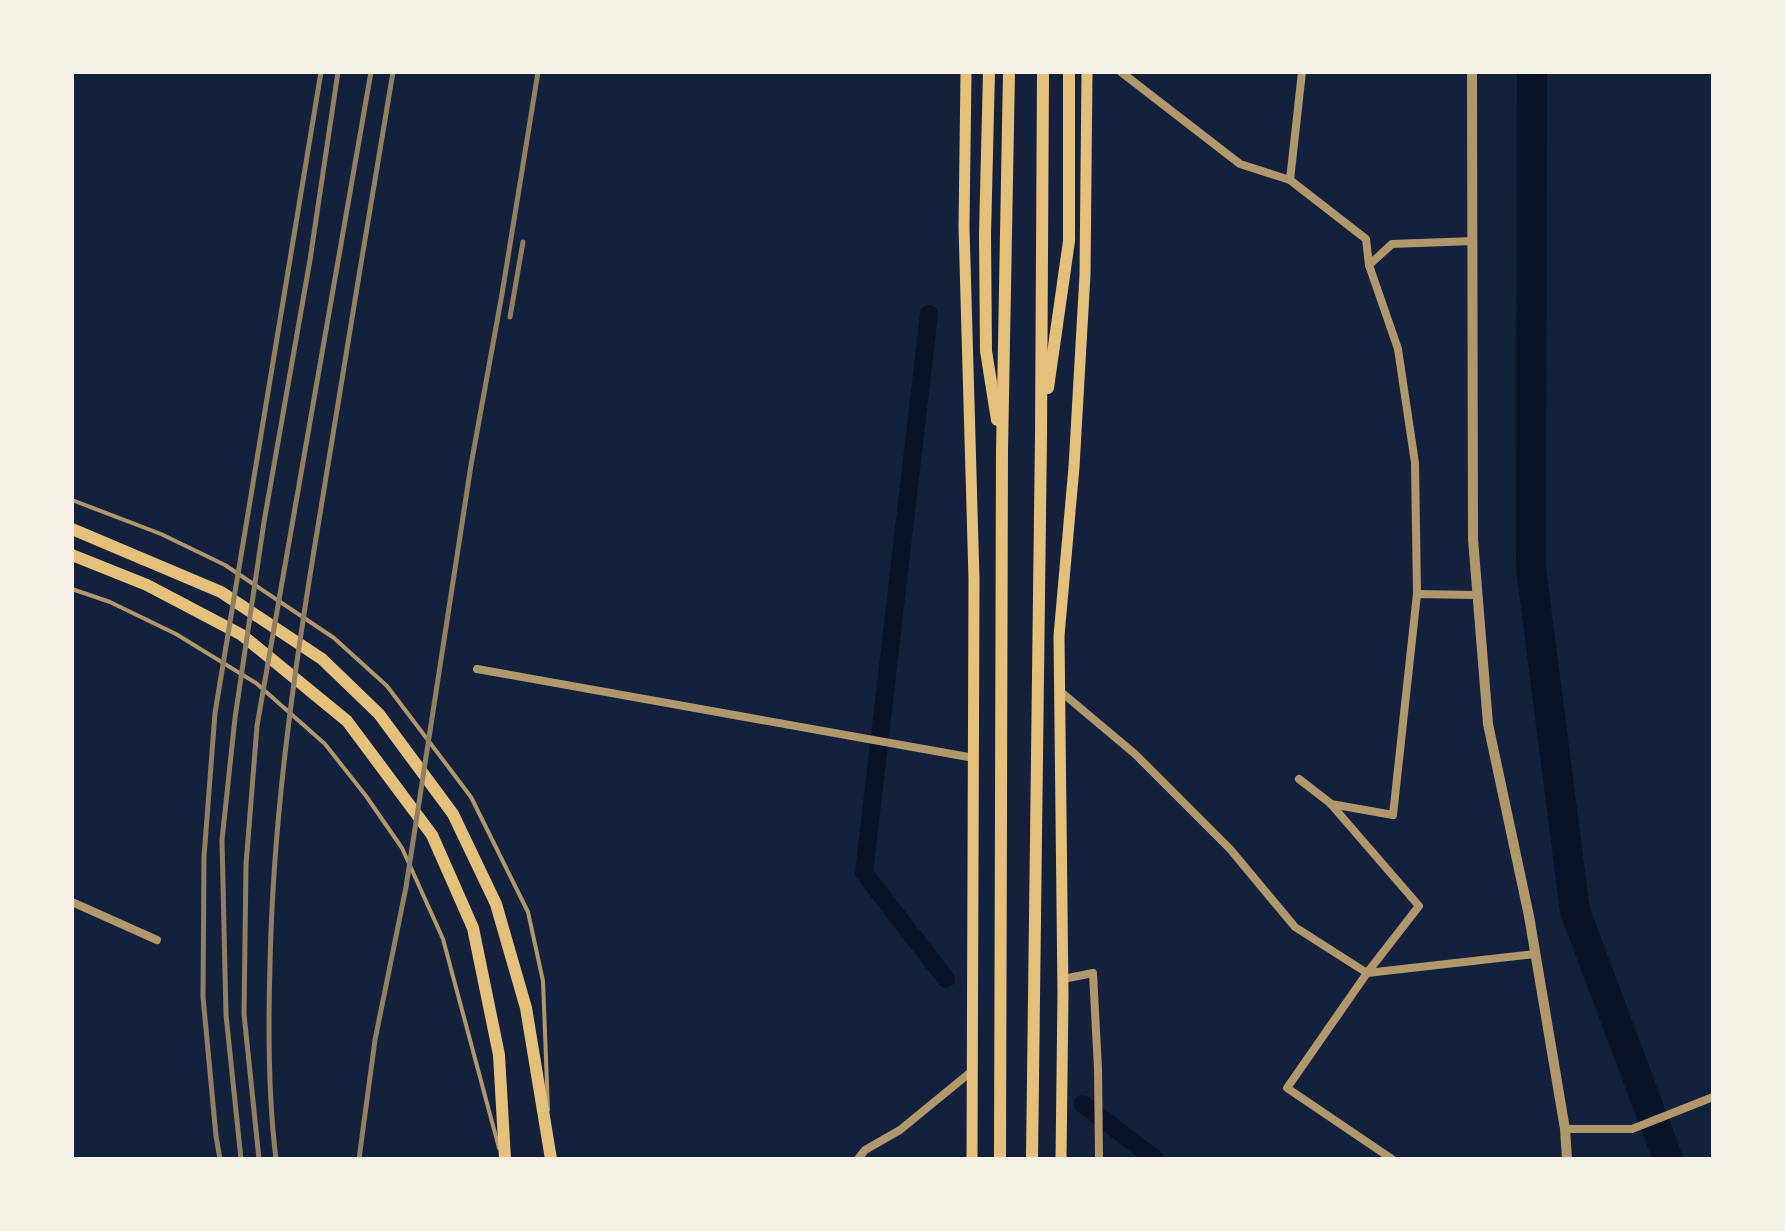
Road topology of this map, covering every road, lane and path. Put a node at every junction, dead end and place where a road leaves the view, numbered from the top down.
1 (966, 72) edge
2 (989, 72) edge
3 (1009, 72) edge
4 (1043, 72) edge
5 (1069, 72) edge
6 (1087, 72) edge
7 (1121, 72) edge
8 (1302, 72) edge
9 (1472, 72) edge
10 (1290, 180) junction
11 (1473, 241) junction
12 (1369, 265) junction
13 (1041, 435) junction
14 (1002, 451) junction
15 (72, 500) edge
16 (72, 529) edge
17 (72, 555) edge
18 (72, 589) edge
19 (1417, 594) junction
20 (1477, 595) junction
21 (477, 669) dead end
22 (1060, 691) junction
23 (974, 758) junction
24 (1299, 779) dead end
25 (1330, 803) junction
26 (72, 902) edge
27 (157, 940) dead end
28 (1535, 954) junction
29 (1367, 973) junction
30 (1063, 979) junction
31 (972, 1071) junction
32 (1713, 1097) edge
33 (1565, 1129) junction
34 (550, 1154) edge
35 (504, 1159) edge
36 (858, 1159) edge
37 (972, 1159) edge
38 (1000, 1159) edge
39 (1032, 1159) edge
40 (1061, 1159) edge
41 (1099, 1159) edge
42 (1392, 1159) edge
43 (1567, 1159) edge

1 - 23 main road
2 - 14 main road
3 - 14 main road
4 - 13 main road
5 - 13 main road
6 - 22 main road
7 - 10 street
8 - 10 street
9 - 11 street
10 - 12 street
11 - 12 street
11 - 20 street
12 - 19 street
13 - 39 main road
14 - 38 main road
15 - 34 lane
16 - 34 main road
17 - 35 main road
18 - 35 lane
19 - 20 street
19 - 25 street
20 - 28 street
21 - 23 street
22 - 29 street
22 - 30 main road
23 - 31 main road
24 - 25 street
25 - 29 street
26 - 27 street
28 - 29 street
28 - 33 street
29 - 42 street
30 - 40 main road
30 - 41 street
31 - 36 street
31 - 37 main road
32 - 33 street
33 - 43 street

